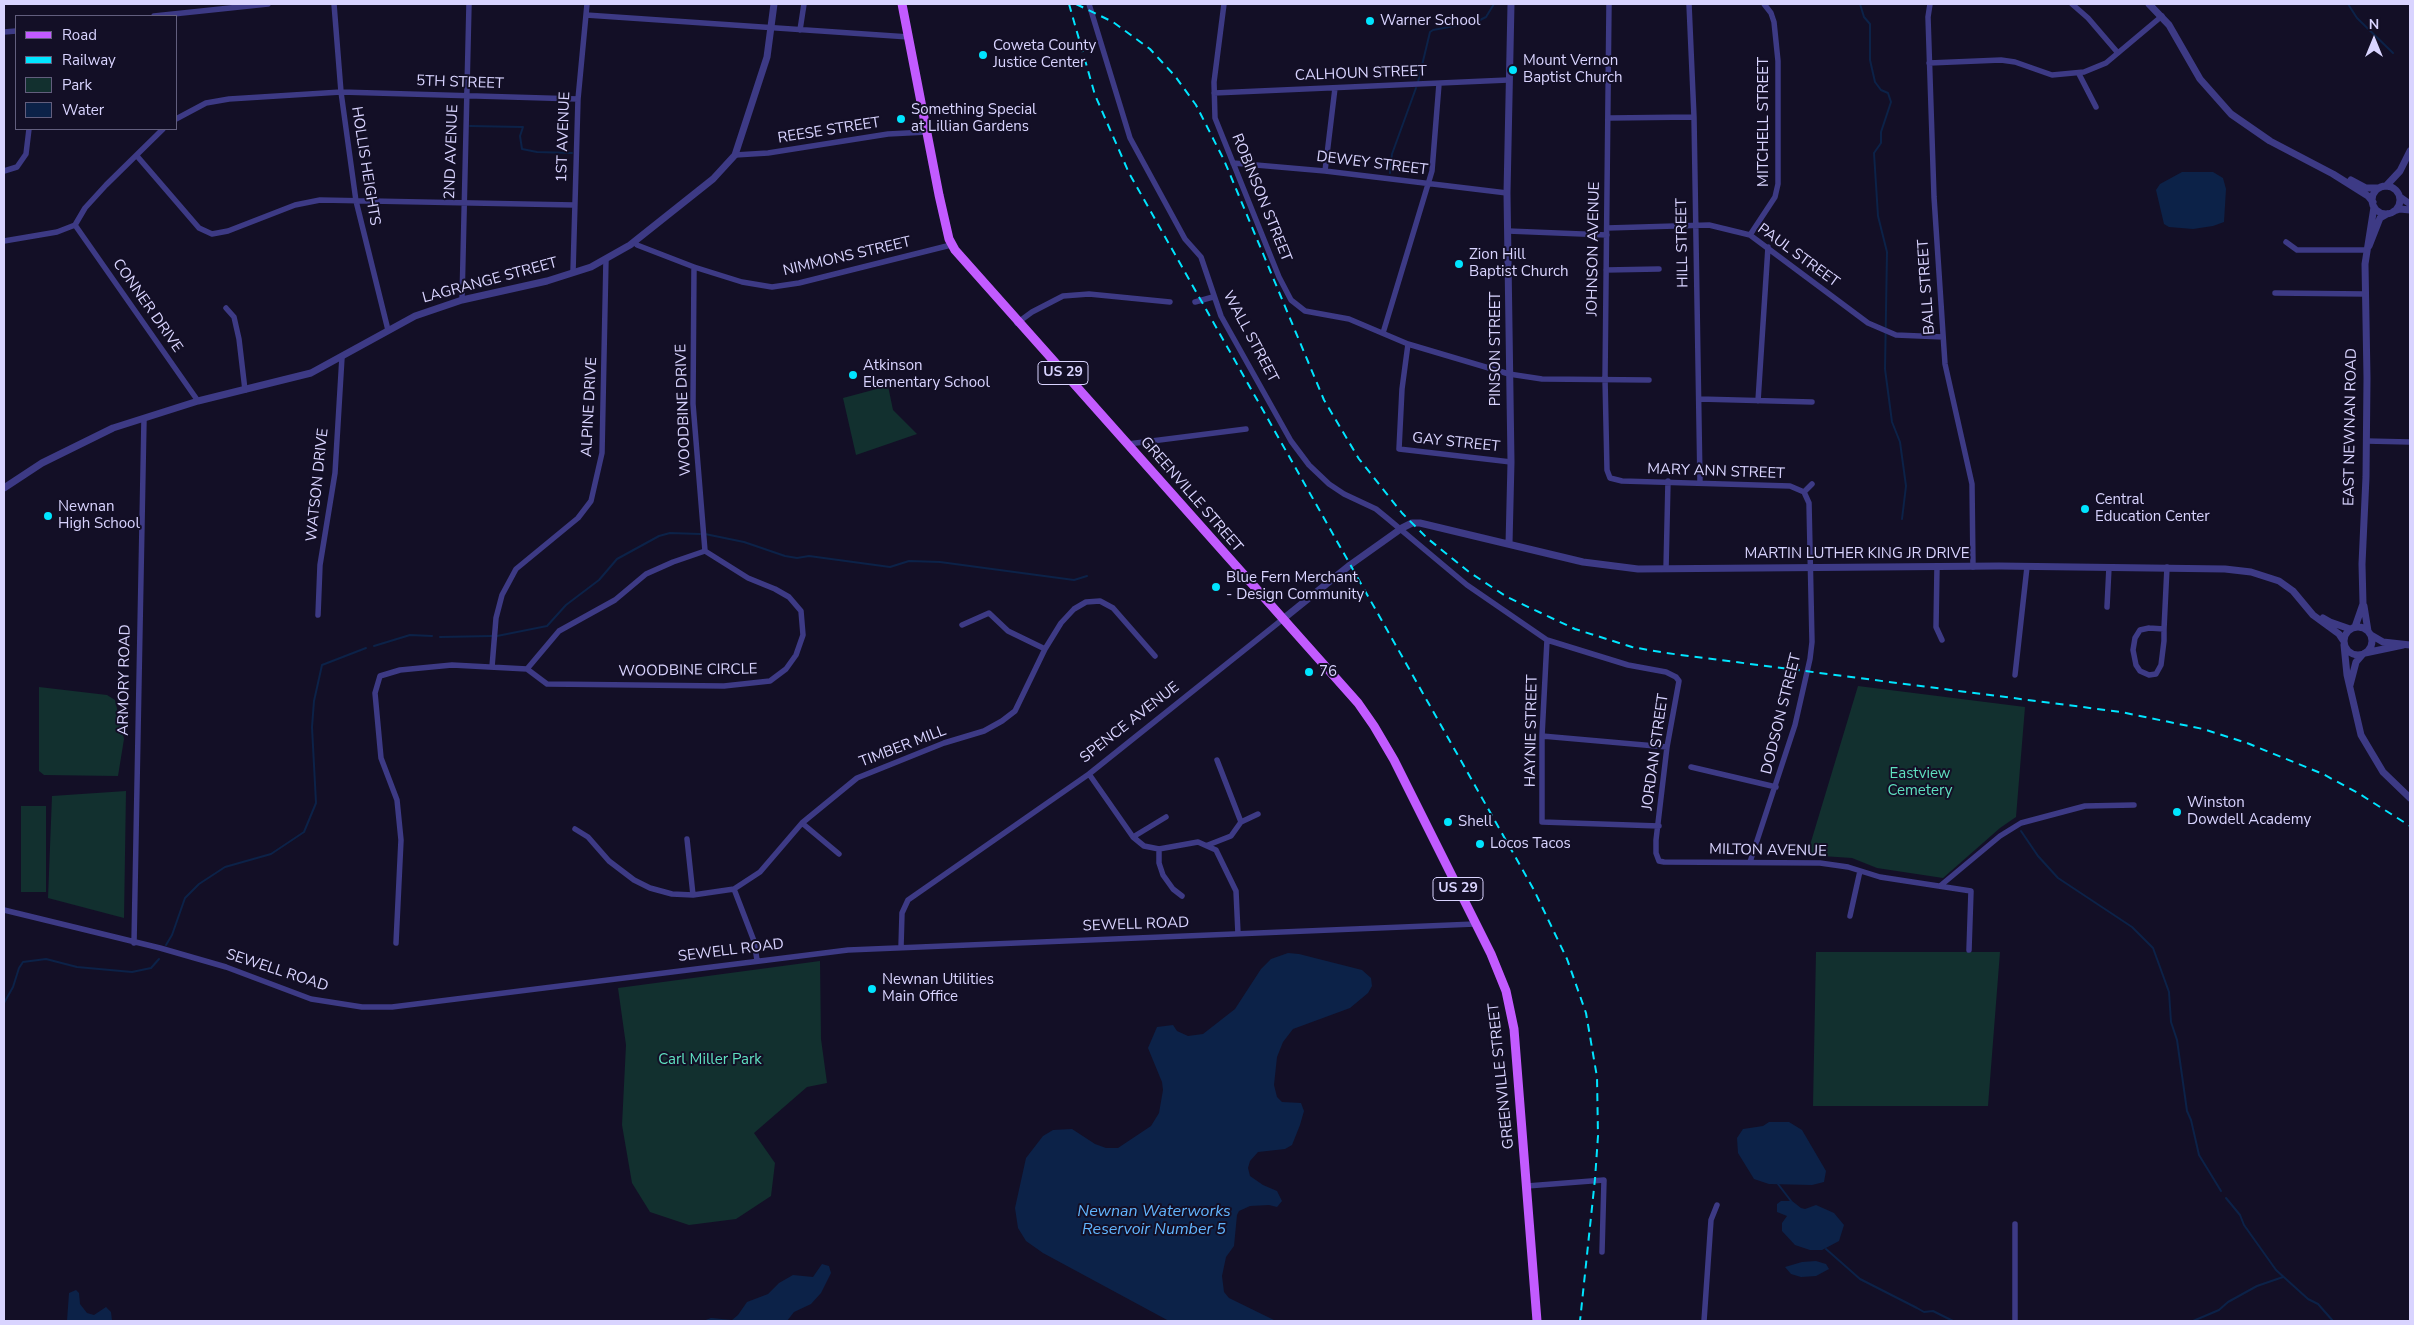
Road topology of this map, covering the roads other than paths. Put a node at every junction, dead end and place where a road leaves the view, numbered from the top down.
1 (268, 4) edge
2 (334, 4) edge
3 (469, 4) edge
4 (587, 4) edge
5 (774, 4) edge
6 (804, 4) edge
7 (902, 4) edge
8 (1089, 4) edge
9 (1224, 4) edge
10 (1510, 4) edge
11 (1609, 4) edge
12 (1689, 4) edge
13 (1764, 4) edge
14 (1930, 4) edge
15 (2072, 4) edge
16 (2149, 4) edge
17 (164, 15) edge
18 (586, 15) junction
19 (2162, 16) junction
20 (771, 28) junction
21 (800, 30) junction
22 (909, 37) junction
23 (2118, 54) junction
24 (1929, 63) junction
25 (2078, 74) junction
26 (1508, 80) junction
27 (1439, 84) junction
28 (1336, 88) junction
29 (341, 92) junction
30 (1214, 93) junction
31 (467, 96) junction
32 (578, 99) junction
33 (2096, 107) dead end
34 (1694, 117) junction
35 (178, 118) edge
36 (1609, 118) junction
37 (29, 130) edge
38 (163, 130) edge
39 (927, 132) junction
40 (2410, 151) edge
41 (735, 155) junction
42 (137, 156) junction
43 (1233, 163) junction
44 (4, 171) edge
45 (1325, 171) junction
46 (2400, 171) junction
47 (2333, 174) junction
48 (1427, 183) junction
49 (2382, 187) junction
50 (1507, 193) junction
51 (2398, 194) junction
52 (356, 200) junction
53 (463, 202) junction
54 (2410, 204) edge
55 (574, 205) junction
56 (2374, 205) junction
57 (2410, 210) edge
58 (2390, 212) junction
59 (75, 226) junction
60 (1694, 226) junction
61 (1508, 230) junction
62 (1607, 231) junction
63 (1750, 235) junction
64 (4, 241) edge
65 (635, 242) junction
66 (2286, 242) dead end
67 (952, 245) junction
68 (1768, 247) junction
69 (2367, 250) junction
70 (606, 259) junction
71 (694, 267) junction
72 (1660, 269) dead end
73 (1606, 270) junction
74 (573, 272) junction
75 (2275, 293) dead end
76 (2365, 294) junction
77 (1213, 297) junction
78 (462, 300) junction
79 (1170, 302) dead end
80 (1195, 302) dead end
81 (226, 308) dead end
82 (1017, 323) junction
83 (388, 330) junction
84 (1383, 333) junction
85 (1943, 337) junction
86 (1408, 344) junction
87 (342, 357) junction
88 (1509, 374) junction
89 (1605, 379) junction
90 (1650, 380) dead end
91 (245, 390) junction
92 (1698, 399) junction
93 (198, 401) junction
94 (1758, 401) junction
95 (1812, 402) dead end
96 (144, 419) junction
97 (1246, 429) dead end
98 (2366, 441) junction
99 (2410, 442) edge
100 (1128, 444) junction
101 (1511, 462) junction
102 (1626, 481) joint
103 (1668, 482) junction
104 (1700, 482) junction
105 (1812, 484) dead end
106 (4, 488) edge
107 (1804, 492) junction
108 (1402, 528) junction
109 (1509, 544) junction
110 (705, 551) junction
111 (1937, 567) junction
112 (1973, 567) junction
113 (2027, 567) junction
114 (2109, 567) junction
115 (2167, 567) junction
116 (1811, 568) junction
117 (1666, 569) junction
118 (2363, 604) junction
119 (2307, 606) junction
120 (2107, 607) dead end
121 (318, 616) dead end
122 (1283, 619) junction
123 (962, 626) dead end
124 (2353, 628) junction
125 (2164, 629) junction
126 (2369, 633) junction
127 (1547, 640) junction
128 (1942, 640) dead end
129 (2343, 642) junction
130 (2407, 645) edge
131 (1045, 649) junction
132 (2364, 654) junction
133 (1155, 656) dead end
134 (492, 667) junction
135 (527, 669) junction
136 (2015, 675) dead end
137 (1678, 681) joint
138 (2350, 685) junction
139 (1542, 736) junction
140 (1667, 747) junction
141 (1217, 760) dead end
142 (1691, 767) dead end
143 (1089, 774) junction
144 (1776, 787) junction
145 (2410, 798) edge
146 (2134, 805) dead end
147 (1258, 814) dead end
148 (1166, 817) dead end
149 (1241, 822) junction
150 (802, 823) junction
151 (1658, 826) junction
152 (575, 829) dead end
153 (1133, 837) junction
154 (687, 839) dead end
155 (1208, 845) junction
156 (1158, 849) junction
157 (839, 854) dead end
158 (1750, 862) junction
159 (1860, 871) junction
160 (1940, 886) junction
161 (734, 889) junction
162 (693, 896) junction
163 (1182, 896) dead end
164 (4, 910) edge
165 (1850, 916) dead end
166 (1476, 924) junction
167 (1238, 934) junction
168 (134, 943) junction
169 (396, 943) dead end
170 (901, 947) junction
171 (1969, 950) dead end
172 (757, 960) junction
173 (1527, 1186) junction
174 (1717, 1205) dead end
175 (2015, 1224) dead end
176 (1602, 1252) dead end
177 (1537, 1321) edge
178 (1704, 1321) edge
179 (2015, 1321) edge

1 - 17 street
2 - 29 street, HOLLIS HEIGHTS
3 - 31 street, 2ND AVENUE
4 - 18 street, 1ST AVENUE
5 - 20 street, LAGRANGE STREET
6 - 21 street
7 - 22 main road, GREENVILLE STREET / US 29
8 - 77 street, WALL STREET
9 - 30 street, ROBINSON STREET
10 - 26 street, PINSON STREET
11 - 36 street, JOHNSON AVENUE
12 - 34 street, HILL STREET
13 - 63 street, MITCHELL STREET
14 - 24 street, BALL STREET
15 - 23 street
16 - 19 street
18 - 20 street
18 - 32 street, 1ST AVENUE
19 - 23 street
19 - 47 street
20 - 21 street
20 - 41 street, LAGRANGE STREET
21 - 22 street
22 - 39 main road, GREENVILLE STREET / US 29
23 - 25 street
24 - 25 street
24 - 85 street, BALL STREET
25 - 33 street
26 - 27 street, CALHOUN STREET
26 - 50 street, PINSON STREET
27 - 28 street, CALHOUN STREET
27 - 48 street
28 - 30 street, CALHOUN STREET
28 - 45 street
29 - 31 street, 5TH STREET
29 - 35 street, 5TH STREET
29 - 52 street, HOLLIS HEIGHTS
30 - 43 street, ROBINSON STREET
31 - 32 street, 5TH STREET
31 - 53 street, 2ND AVENUE
32 - 55 street, 1ST AVENUE
34 - 36 street
34 - 60 street, HILL STREET
36 - 62 street, JOHNSON AVENUE
37 - 44 street
38 - 42 street
39 - 41 street, REESE STREET
39 - 67 main road, GREENVILLE STREET / US 29
40 - 46 street
41 - 65 street, LAGRANGE STREET
42 - 52 street
42 - 59 street
43 - 45 street, DEWEY STREET
43 - 84 street, ROBINSON STREET
45 - 48 street, DEWEY STREET
46 - 49 street
46 - 51 street
47 - 49 street
47 - 56 street
48 - 50 street, DEWEY STREET
48 - 84 street
49 - 51 street
49 - 56 street
50 - 61 street, PINSON STREET
51 - 54 street
51 - 58 street
52 - 53 street
52 - 83 street, HOLLIS HEIGHTS
53 - 55 street
53 - 78 street, 2ND AVENUE
55 - 74 street, 1ST AVENUE
56 - 58 street
56 - 69 street, EAST NEWNAN ROAD
57 - 58 street
58 - 69 street, EAST NEWNAN ROAD
59 - 64 street
59 - 93 street, CONNER DRIVE
60 - 62 street, PAUL STREET
60 - 63 street, PAUL STREET
60 - 92 street, HILL STREET
61 - 62 street, PAUL STREET
61 - 88 street, PINSON STREET
62 - 73 street, JOHNSON AVENUE
63 - 68 street, PAUL STREET
65 - 70 street, LAGRANGE STREET
65 - 71 street, NIMMONS STREET
66 - 69 street
67 - 71 street, NIMMONS STREET
67 - 82 main road, GREENVILLE STREET / US 29
68 - 85 street, PAUL STREET
68 - 94 street
69 - 76 street, EAST NEWNAN ROAD
70 - 74 street, LAGRANGE STREET
70 - 134 street, ALPINE DRIVE
71 - 110 street, WOODBINE DRIVE
72 - 73 street
73 - 89 street, JOHNSON AVENUE
74 - 78 street, LAGRANGE STREET
75 - 76 street
76 - 98 street, EAST NEWNAN ROAD
77 - 80 street
77 - 108 street, WALL STREET
78 - 83 street, LAGRANGE STREET
79 - 82 street
81 - 91 street
82 - 100 main road, GREENVILLE STREET / US 29
83 - 87 street, LAGRANGE STREET
84 - 86 street, ROBINSON STREET
85 - 112 street, BALL STREET
86 - 88 street, ROBINSON STREET
86 - 101 street, GAY STREET
87 - 91 street, LAGRANGE STREET
87 - 121 street, WATSON DRIVE
88 - 89 street, ROBINSON STREET
88 - 101 street, PINSON STREET
89 - 90 street, ROBINSON STREET
89 - 102 street, JOHNSON AVENUE
91 - 93 street, LAGRANGE STREET
92 - 94 street
92 - 104 street, HILL STREET
93 - 96 street, LAGRANGE STREET
94 - 95 street
96 - 106 street, LAGRANGE STREET
96 - 168 street, ARMORY ROAD
97 - 100 street
98 - 99 street
98 - 118 street, EAST NEWNAN ROAD
100 - 122 main road, GREENVILLE STREET / US 29
101 - 109 street, PINSON STREET
102 - 103 street, MARY ANN STREET
103 - 104 street, MARY ANN STREET
103 - 117 street
104 - 107 street, MARY ANN STREET
105 - 107 street, MARY ANN STREET
107 - 116 street, MARY ANN STREET
108 - 109 street, MARTIN LUTHER KING JR DRIVE
108 - 122 street, SPENCE AVENUE
108 - 127 street, WALL STREET
109 - 117 street, MARTIN LUTHER KING JR DRIVE
110 - 135 street
110 - 135 street, WOODBINE CIRCLE
111 - 112 street, MARTIN LUTHER KING JR DRIVE
111 - 116 street, MARTIN LUTHER KING JR DRIVE
111 - 128 street
112 - 113 street, MARTIN LUTHER KING JR DRIVE
113 - 114 street, MARTIN LUTHER KING JR DRIVE
113 - 136 street
114 - 115 street, MARTIN LUTHER KING JR DRIVE
114 - 120 street
115 - 119 street, MARTIN LUTHER KING JR DRIVE
115 - 125 street
116 - 117 street, MARTIN LUTHER KING JR DRIVE
116 - 144 street, DODSON STREET
118 - 124 street, EAST NEWNAN ROAD
118 - 126 street, EAST NEWNAN ROAD
119 - 124 street, MARTIN LUTHER KING JR DRIVE
119 - 129 street, MARTIN LUTHER KING JR DRIVE
122 - 143 street, SPENCE AVENUE
122 - 166 main road, GREENVILLE STREET / US 29
123 - 131 street
124 - 126 street
124 - 129 street
125 - 125 street
126 - 130 street
126 - 132 street
127 - 137 street, WALL STREET
127 - 139 street, HAYNIE STREET
129 - 132 street
129 - 138 street
130 - 132 street
131 - 133 street, TIMBER MILL
131 - 150 street, TIMBER MILL
132 - 138 street
134 - 135 street
134 - 169 street
137 - 140 street, JORDAN STREET
138 - 145 street
139 - 140 street
139 - 151 street, HAYNIE STREET
140 - 151 street, JORDAN STREET
141 - 149 street
142 - 144 street
143 - 153 street
143 - 170 street, SPENCE AVENUE
144 - 158 street, DODSON STREET
146 - 160 street
147 - 149 street
148 - 153 street
149 - 155 street
150 - 157 street
150 - 161 street, TIMBER MILL
151 - 158 street, MILTON AVENUE
152 - 162 street, TIMBER MILL
153 - 156 street
154 - 162 street
155 - 156 street
155 - 167 street
156 - 163 street
158 - 159 street, MILTON AVENUE
159 - 160 street, MILTON AVENUE
159 - 165 street
160 - 171 street, MILTON AVENUE
161 - 162 street, TIMBER MILL
161 - 172 street
164 - 168 street, SEWELL ROAD
166 - 167 street, SEWELL ROAD
166 - 173 main road, GREENVILLE STREET / US 29
167 - 170 street, SEWELL ROAD
168 - 172 street, SEWELL ROAD
170 - 172 street, SEWELL ROAD
173 - 176 street
173 - 177 main road, GREENVILLE STREET / US 29
174 - 178 street
175 - 179 street

